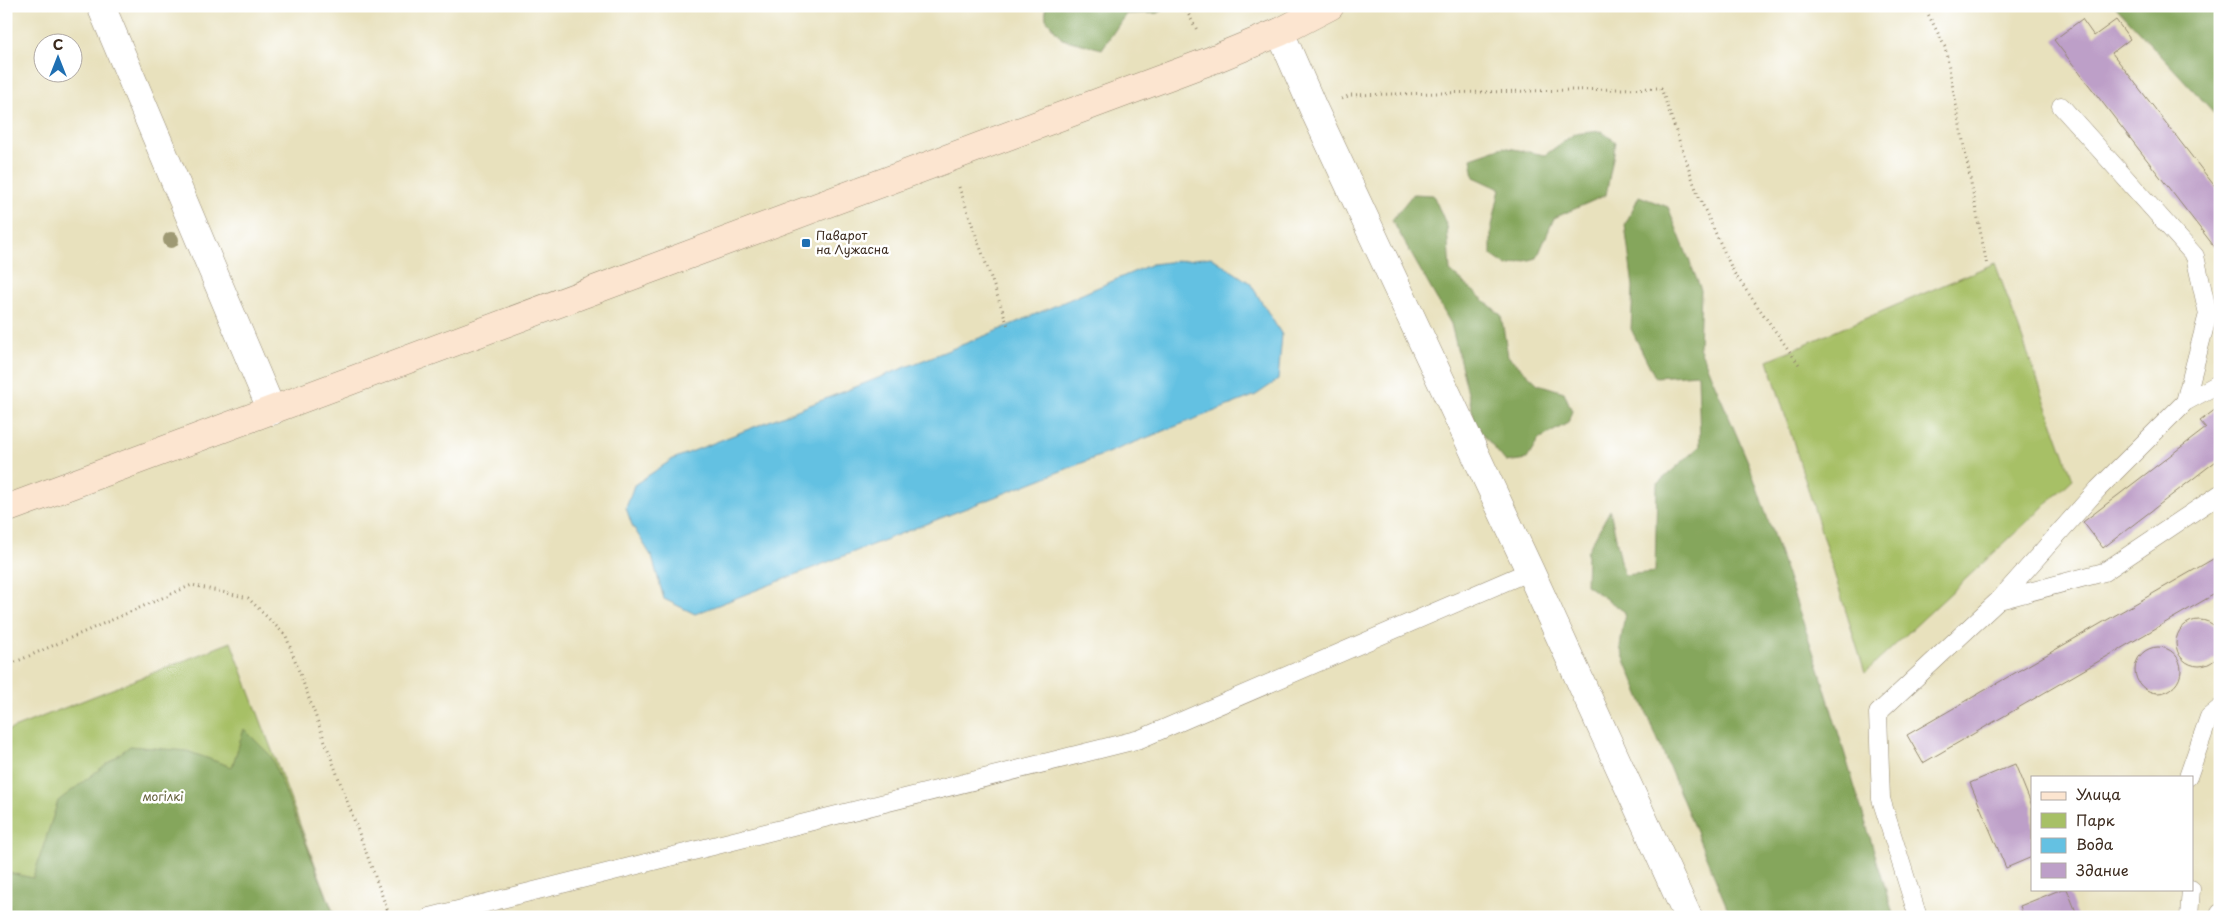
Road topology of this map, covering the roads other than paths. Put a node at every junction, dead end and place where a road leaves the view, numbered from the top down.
1 (102, 6) edge
2 (1330, 6) edge
3 (1280, 32) junction
4 (2061, 106) dead end
5 (2220, 383) edge
6 (2185, 402) junction
7 (272, 411) junction
8 (2220, 494) edge
9 (6, 509) edge
10 (1530, 571) junction
11 (1999, 600) junction
12 (2220, 708) edge
13 (2188, 776) edge
14 (2191, 890) edge
15 (2220, 913) edge
16 (430, 917) edge
17 (1688, 917) edge
18 (1918, 917) edge
19 (2189, 917) edge
20 (2218, 917) edge

1 - 7 street
2 - 3 main road
3 - 7 main road
3 - 10 street
4 - 6 lane
5 - 6 lane
6 - 11 lane
7 - 9 main road
8 - 11 lane
10 - 16 lane
10 - 17 street
11 - 18 lane
12 - 13 lane
14 - 19 lane
15 - 20 lane

